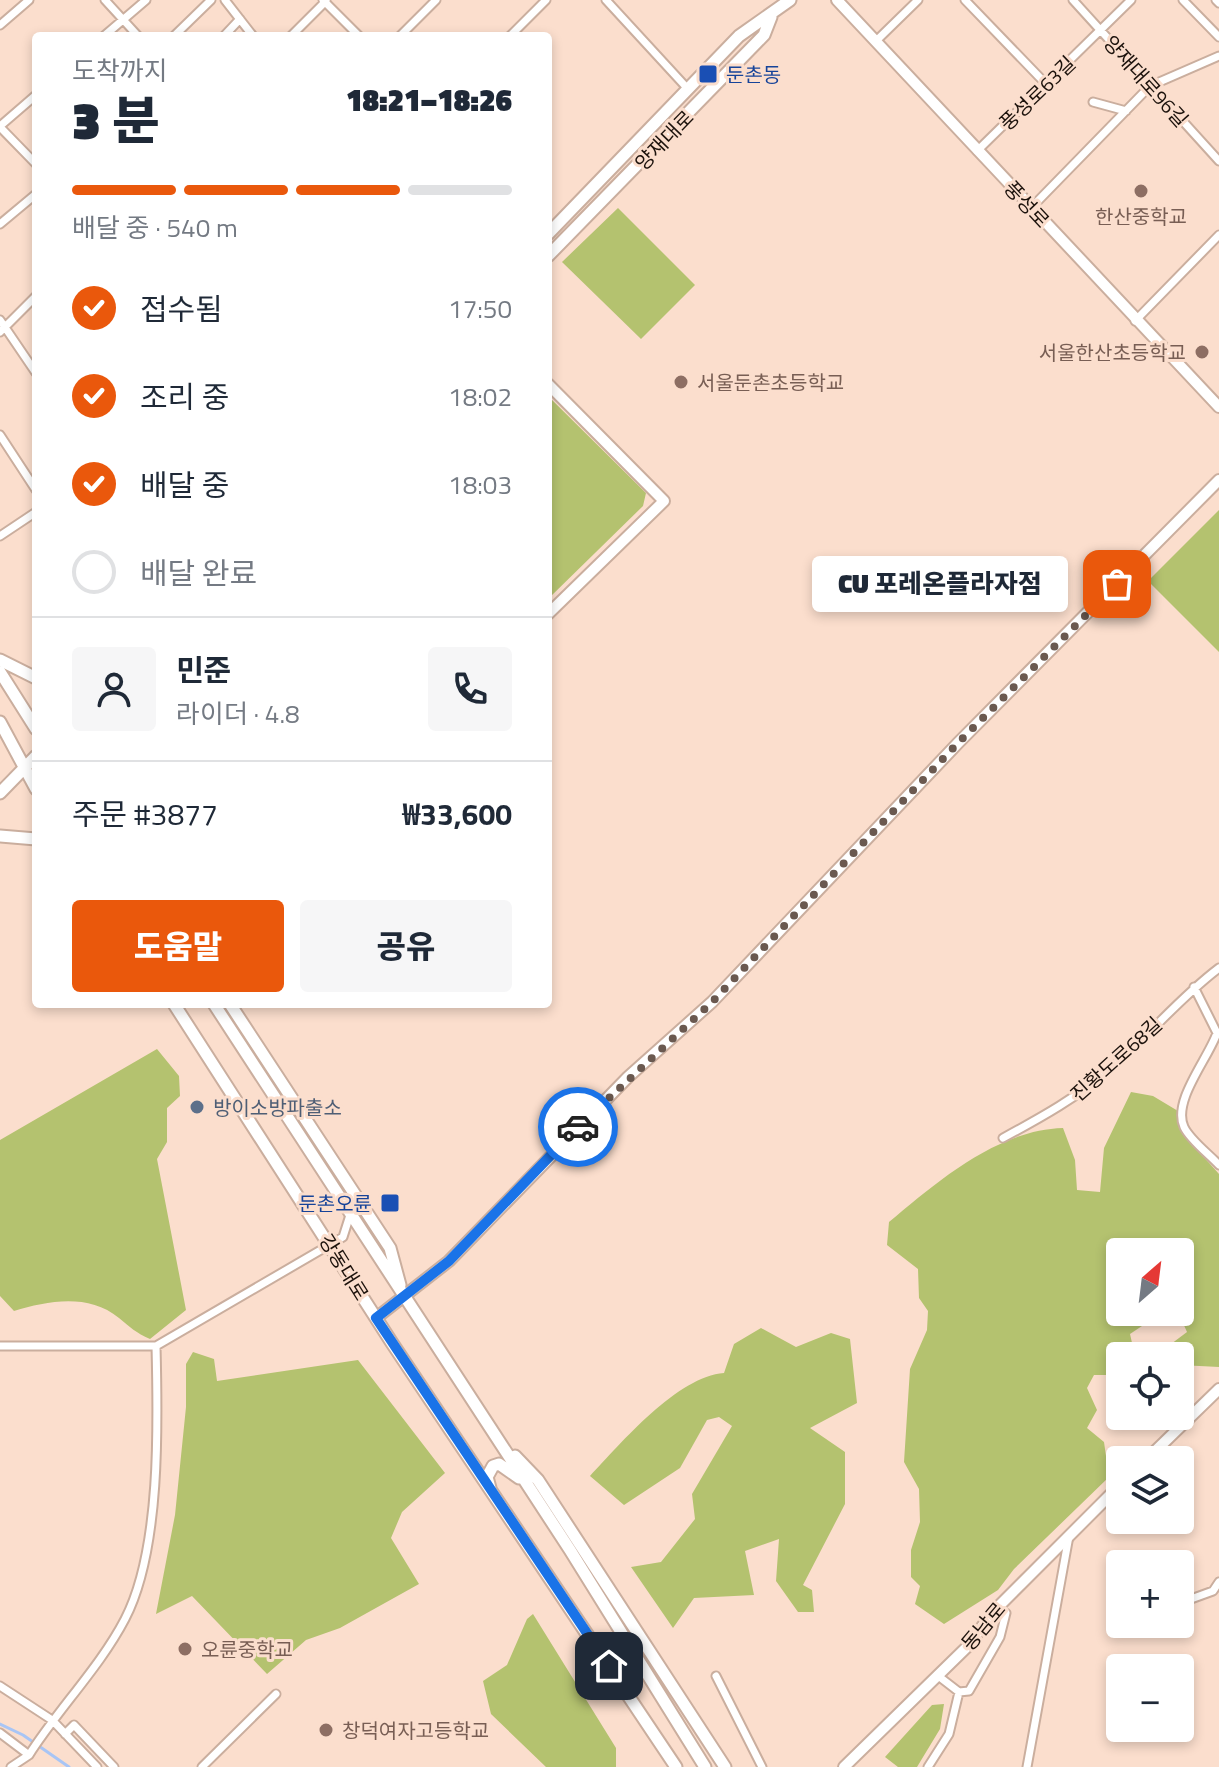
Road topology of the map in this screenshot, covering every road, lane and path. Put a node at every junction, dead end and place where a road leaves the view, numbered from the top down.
1 (29, 0) edge
2 (105, 0) edge
3 (146, 0) edge
4 (211, 0) edge
5 (225, 0) edge
6 (436, 0) edge
7 (546, 0) edge
8 (606, 0) edge
9 (790, 0) edge
10 (837, 0) edge
11 (918, 0) edge
12 (965, 0) edge
13 (1073, 0) edge
14 (1131, 0) edge
15 (325, 1) edge
16 (1186, 1) edge
17 (771, 17) junction
18 (240, 19) junction
19 (122, 20) junction
20 (0, 25) edge
21 (1101, 31) junction
22 (108, 32) edge
23 (134, 32) edge
24 (178, 32) edge
25 (228, 32) edge
26 (250, 32) edge
27 (295, 32) edge
28 (355, 32) edge
29 (404, 32) edge
30 (514, 32) edge
31 (1219, 37) edge
32 (876, 41) junction
33 (1219, 56) edge
34 (1046, 84) junction
35 (1150, 86) junction
36 (687, 88) junction
37 (32, 98) edge
38 (1093, 102) dead end
39 (1126, 111) junction
40 (0, 126) edge
41 (977, 151) junction
42 (32, 160) edge
43 (1219, 161) edge
44 (32, 197) edge
45 (1031, 208) junction
46 (0, 224) edge
47 (552, 226) edge
48 (1219, 235) edge
49 (552, 252) edge
50 (32, 300) edge
51 (1135, 321) junction
52 (2, 327) edge
53 (32, 368) edge
54 (552, 388) edge
55 (1219, 407) edge
56 (0, 435) edge
57 (1219, 480) edge
58 (32, 484) edge
59 (32, 515) edge
60 (0, 536) edge
61 (552, 610) edge
62 (0, 660) edge
63 (0, 672) edge
64 (32, 676) edge
65 (0, 722) edge
66 (32, 723) edge
67 (32, 760) edge
68 (25, 768) junction
69 (32, 781) edge
70 (0, 793) edge
71 (0, 836) edge
72 (32, 839) edge
73 (1219, 968) edge
74 (1194, 987) junction
75 (177, 1008) edge
76 (217, 1008) edge
77 (233, 1008) edge
78 (1003, 1138) dead end
79 (1219, 1165) edge
80 (350, 1213) junction
81 (329, 1243) junction
82 (404, 1297) junction
83 (376, 1318) junction
84 (0, 1346) edge
85 (156, 1346) junction
86 (1219, 1389) edge
87 (494, 1434) junction
88 (1160, 1446) edge
89 (526, 1483) junction
90 (490, 1491) junction
91 (1106, 1498) edge
92 (1069, 1534) junction
93 (1219, 1582) edge
94 (1194, 1598) edge
95 (1006, 1613) dead end
96 (937, 1675) junction
97 (716, 1676) dead end
98 (0, 1686) edge
99 (959, 1692) junction
100 (276, 1694) dead end
101 (52, 1720) junction
102 (0, 1733) edge
103 (65, 1734) junction
104 (29, 1755) junction
105 (11, 1767) edge
106 (97, 1767) edge
107 (114, 1767) edge
108 (202, 1767) edge
109 (676, 1767) edge
110 (708, 1767) edge
111 (725, 1767) edge
112 (762, 1767) edge
113 (844, 1767) edge
114 (928, 1767) edge
115 (1027, 1767) edge

1 - 20 street
2 - 19 street
3 - 19 street
4 - 24 street
5 - 18 street
6 - 29 street
7 - 30 street
8 - 36 street
9 - 17 main road, 양재대로
10 - 32 main road, 풍성로
11 - 32 street
12 - 34 street
13 - 21 street, 양재대로96길
14 - 21 street, 풍성로63길
15 - 27 street
15 - 28 street
16 - 31 street
17 - 36 main road, 양재대로
17 - 49 main road, 양재대로
18 - 25 street
18 - 26 street
19 - 22 street
19 - 23 street
21 - 34 street, 풍성로63길
21 - 35 street, 양재대로96길
32 - 41 main road, 풍성로
33 - 35 street
34 - 41 street, 풍성로63길
35 - 39 street
35 - 43 street, 양재대로96길
36 - 47 main road, 양재대로
37 - 40 street
38 - 39 street
39 - 45 street
40 - 42 street
41 - 45 main road, 풍성로
44 - 46 street
45 - 51 main road, 풍성로
48 - 51 street
50 - 52 street
51 - 55 main road, 풍성로
52 - 53 street
54 - 61 main road
56 - 58 street
57 - 82 main road
59 - 60 street
62 - 64 main road
63 - 66 main road
65 - 68 main road
67 - 68 main road
68 - 69 main road
68 - 70 main road
71 - 72 main road
73 - 74 street, 진황도로68길
74 - 78 street, 진황도로68길
74 - 79 street
75 - 81 main road, 강동대로
76 - 80 main road, 강동대로
77 - 82 main road
80 - 81 street
80 - 82 main road, 강동대로
81 - 83 main road, 강동대로
81 - 85 street
82 - 83 main road
82 - 87 main road, 강동대로
83 - 90 main road, 강동대로
84 - 85 street
85 - 101 street
86 - 88 main road
87 - 89 main road, 강동대로
87 - 111 main road
89 - 90 main road
89 - 110 main road, 강동대로
90 - 109 main road, 강동대로
91 - 92 main road, 동남로
92 - 96 main road, 동남로
92 - 115 street
93 - 94 street
95 - 99 street
96 - 99 street
96 - 113 main road, 동남로
97 - 112 street
98 - 101 street
99 - 114 street
100 - 108 street
101 - 103 street
101 - 104 street
102 - 104 street
103 - 106 street
103 - 107 street
104 - 105 street

